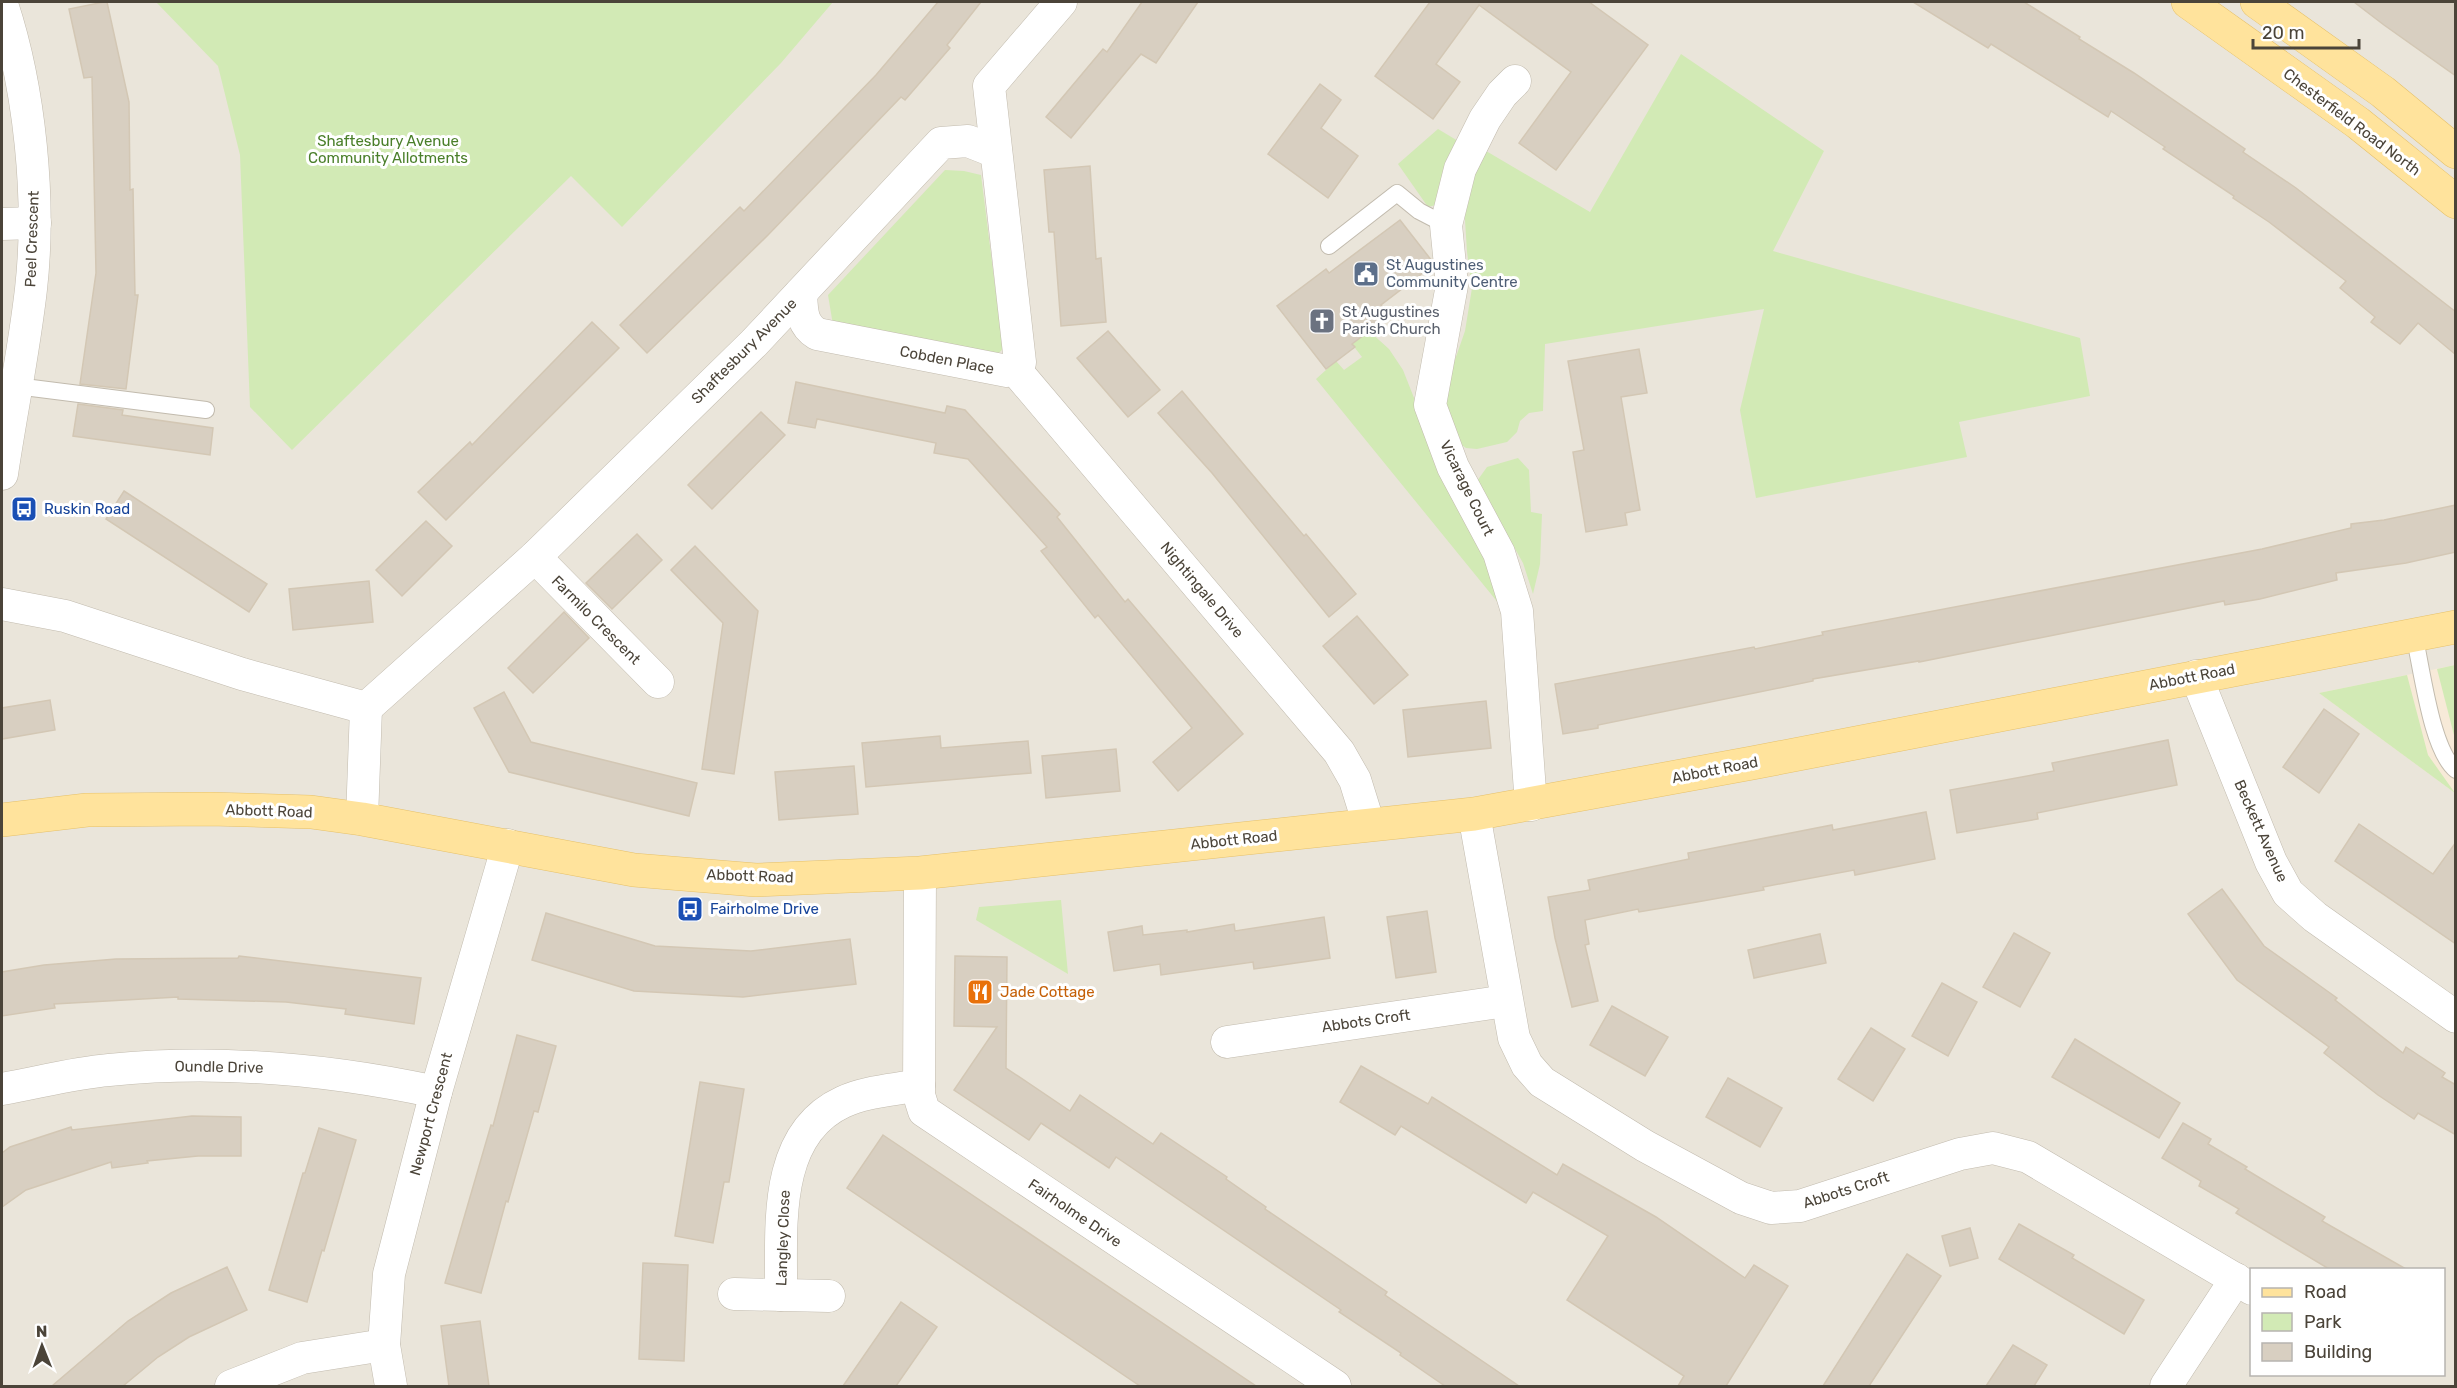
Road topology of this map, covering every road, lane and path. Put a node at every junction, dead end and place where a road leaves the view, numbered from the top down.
1 (1061, 2) edge
2 (2188, 2) edge
3 (2257, 2) edge
4 (2, 4) edge
5 (1515, 81) dead end
6 (996, 152) junction
7 (2456, 152) edge
8 (2456, 202) edge
9 (35, 223) junction
10 (2, 224) edge
11 (1446, 225) junction
12 (1329, 246) dead end
13 (801, 293) junction
14 (1013, 367) junction
15 (16, 386) junction
16 (206, 410) dead end
17 (2, 474) edge
18 (535, 557) junction
19 (2, 604) edge
20 (2456, 627) edge
21 (2415, 635) junction
22 (2196, 676) junction
23 (658, 682) dead end
24 (366, 708) junction
25 (2456, 770) edge
26 (1531, 805) junction
27 (1474, 814) junction
28 (362, 819) junction
29 (2, 820) edge
30 (1370, 825) junction
31 (508, 845) junction
32 (920, 873) junction
33 (1506, 1001) junction
34 (2456, 1017) edge
35 (1227, 1042) dead end
36 (919, 1085) junction
37 (2, 1089) edge
38 (436, 1092) junction
39 (2244, 1284) edge
40 (734, 1294) dead end
41 (781, 1295) junction
42 (829, 1296) dead end
43 (384, 1345) junction
44 (1330, 1385) edge
45 (231, 1386) edge
46 (392, 1386) edge
47 (2166, 1386) edge

1 - 6 street
2 - 8 main road, Chesterfield Road North
3 - 7 main road
4 - 9 street, Peel Crescent
5 - 11 street, Vicarage Court
6 - 13 street, Shaftesbury Avenue
6 - 14 street, Cobden Place
9 - 10 street
9 - 15 street, Peel Crescent
11 - 12 lane
11 - 26 street, Vicarage Court
13 - 14 street, Cobden Place
13 - 18 street, Shaftesbury Avenue
14 - 30 street, Nightingale Drive
15 - 16 lane
15 - 17 street, Peel Crescent
18 - 23 street, Farmilo Crescent
18 - 24 street, Shaftesbury Avenue
19 - 24 street
20 - 21 main road, Abbott Road
21 - 22 main road, Abbott Road
21 - 25 lane
22 - 26 main road, Abbott Road
22 - 34 street, Beckett Avenue
24 - 28 street
26 - 27 main road, Abbott Road
27 - 30 main road, Abbott Road
27 - 33 street, Abbots Croft
28 - 29 main road, Abbott Road
28 - 31 main road, Abbott Road
30 - 32 main road, Abbott Road
31 - 32 main road, Abbott Road
31 - 38 street, Newport Crescent
32 - 36 street, Fairholme Drive
33 - 35 street, Abbots Croft
33 - 39 street, Abbots Croft
36 - 41 street, Langley Close
36 - 44 street, Fairholme Drive
37 - 38 street, Oundle Drive
38 - 43 street, Newport Crescent
39 - 47 street, Abbots Croft
40 - 41 street, Langley Close
41 - 42 street, Langley Close
43 - 45 street
43 - 46 street, Newport Crescent

